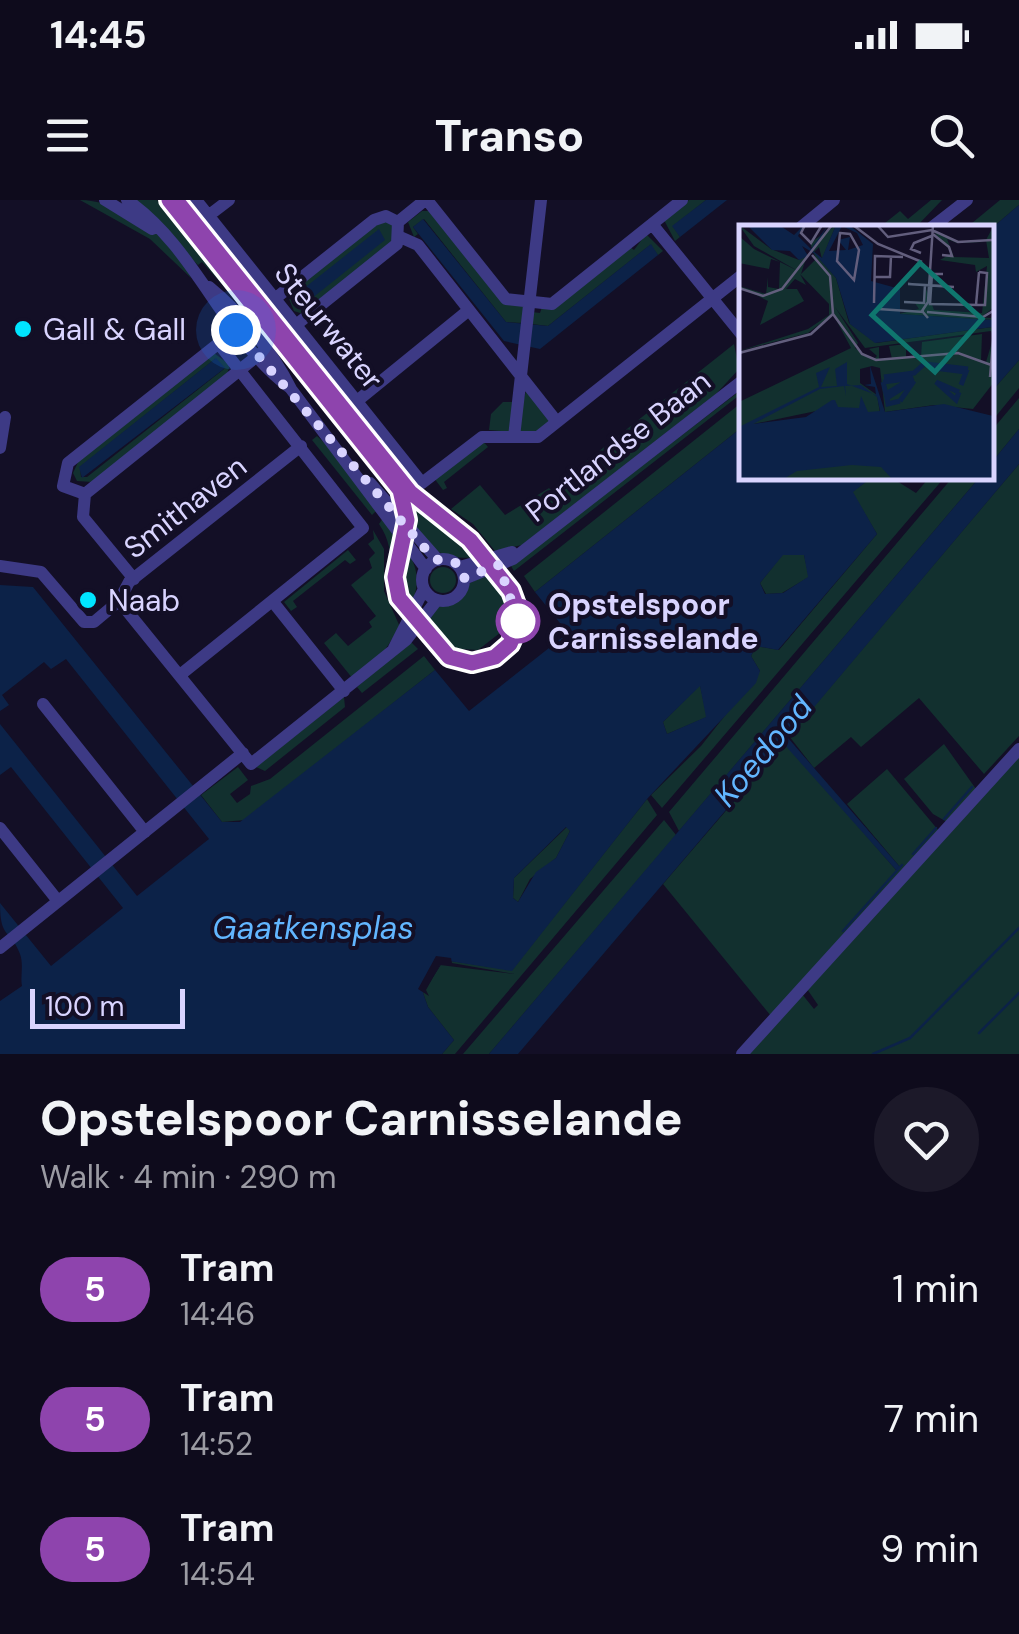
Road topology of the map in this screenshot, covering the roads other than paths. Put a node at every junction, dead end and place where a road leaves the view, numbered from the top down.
1 (105, 200) edge
2 (127, 200) edge
3 (196, 200) edge
4 (228, 200) edge
5 (381, 200) edge
6 (426, 200) edge
7 (541, 200) edge
8 (682, 200) edge
9 (834, 200) edge
10 (967, 200) edge
11 (208, 216) junction
12 (392, 219) junction
13 (652, 224) junction
14 (804, 225) edge
15 (935, 225) edge
16 (400, 237) junction
17 (168, 238) junction
18 (739, 277) edge
19 (274, 299) junction
20 (712, 299) junction
21 (528, 309) junction
22 (464, 314) dead end
23 (296, 324) junction
24 (240, 326) junction
25 (739, 331) edge
26 (218, 344) junction
27 (261, 352) junction
28 (239, 370) junction
29 (524, 380) junction
30 (739, 384) edge
31 (357, 401) junction
32 (4, 417) dead end
33 (558, 422) junction
34 (514, 437) junction
35 (301, 446) junction
36 (0, 448) edge
37 (356, 472) junction
38 (85, 494) junction
39 (438, 560) junction
40 (0, 566) edge
41 (426, 569) junction
42 (462, 573) junction
43 (134, 579) junction
44 (424, 589) junction
45 (437, 600) junction
46 (119, 601) junction
47 (274, 602) junction
48 (394, 648) junction
49 (180, 675) junction
50 (344, 692) junction
51 (43, 704) dead end
52 (1019, 749) edge
53 (243, 754) junction
54 (0, 828) edge
55 (145, 832) junction
56 (58, 901) junction
57 (4, 945) edge
58 (742, 1054) edge

1 - 17 street
2 - 17 street
3 - 11 street, Steurwater
4 - 11 street
5 - 12 street
6 - 12 street
6 - 21 street
7 - 21 street
8 - 13 street
9 - 14 street
10 - 15 street
11 - 19 street, Steurwater
12 - 16 street
12 - 19 street
13 - 20 street
13 - 21 street
16 - 23 street
16 - 29 street
17 - 24 street
18 - 20 street
19 - 23 street, Steurwater
19 - 24 street
20 - 25 street
20 - 33 street
21 - 29 street
22 - 31 street
23 - 27 street
23 - 31 street, Steurwater
24 - 26 street
24 - 27 street
26 - 28 street
26 - 38 street
27 - 28 street
27 - 37 street
28 - 35 street
28 - 38 street
29 - 33 street
29 - 34 street
30 - 42 street, Portlandse Baan
31 - 34 street, Steurwater
32 - 36 street
33 - 34 street
35 - 43 street, Smithaven
35 - 47 street
37 - 39 street
37 - 41 street
38 - 43 street
39 - 41 street
39 - 42 street
40 - 46 street
41 - 44 street
42 - 45 street
43 - 46 street, Smithaven
44 - 45 street
44 - 48 street
45 - 48 street
46 - 49 street, Smithaven
47 - 49 street
47 - 50 street
48 - 50 street
49 - 53 street, Smithaven
50 - 53 street
51 - 55 street
52 - 58 street
53 - 55 street
54 - 56 street
55 - 56 street
56 - 57 street

